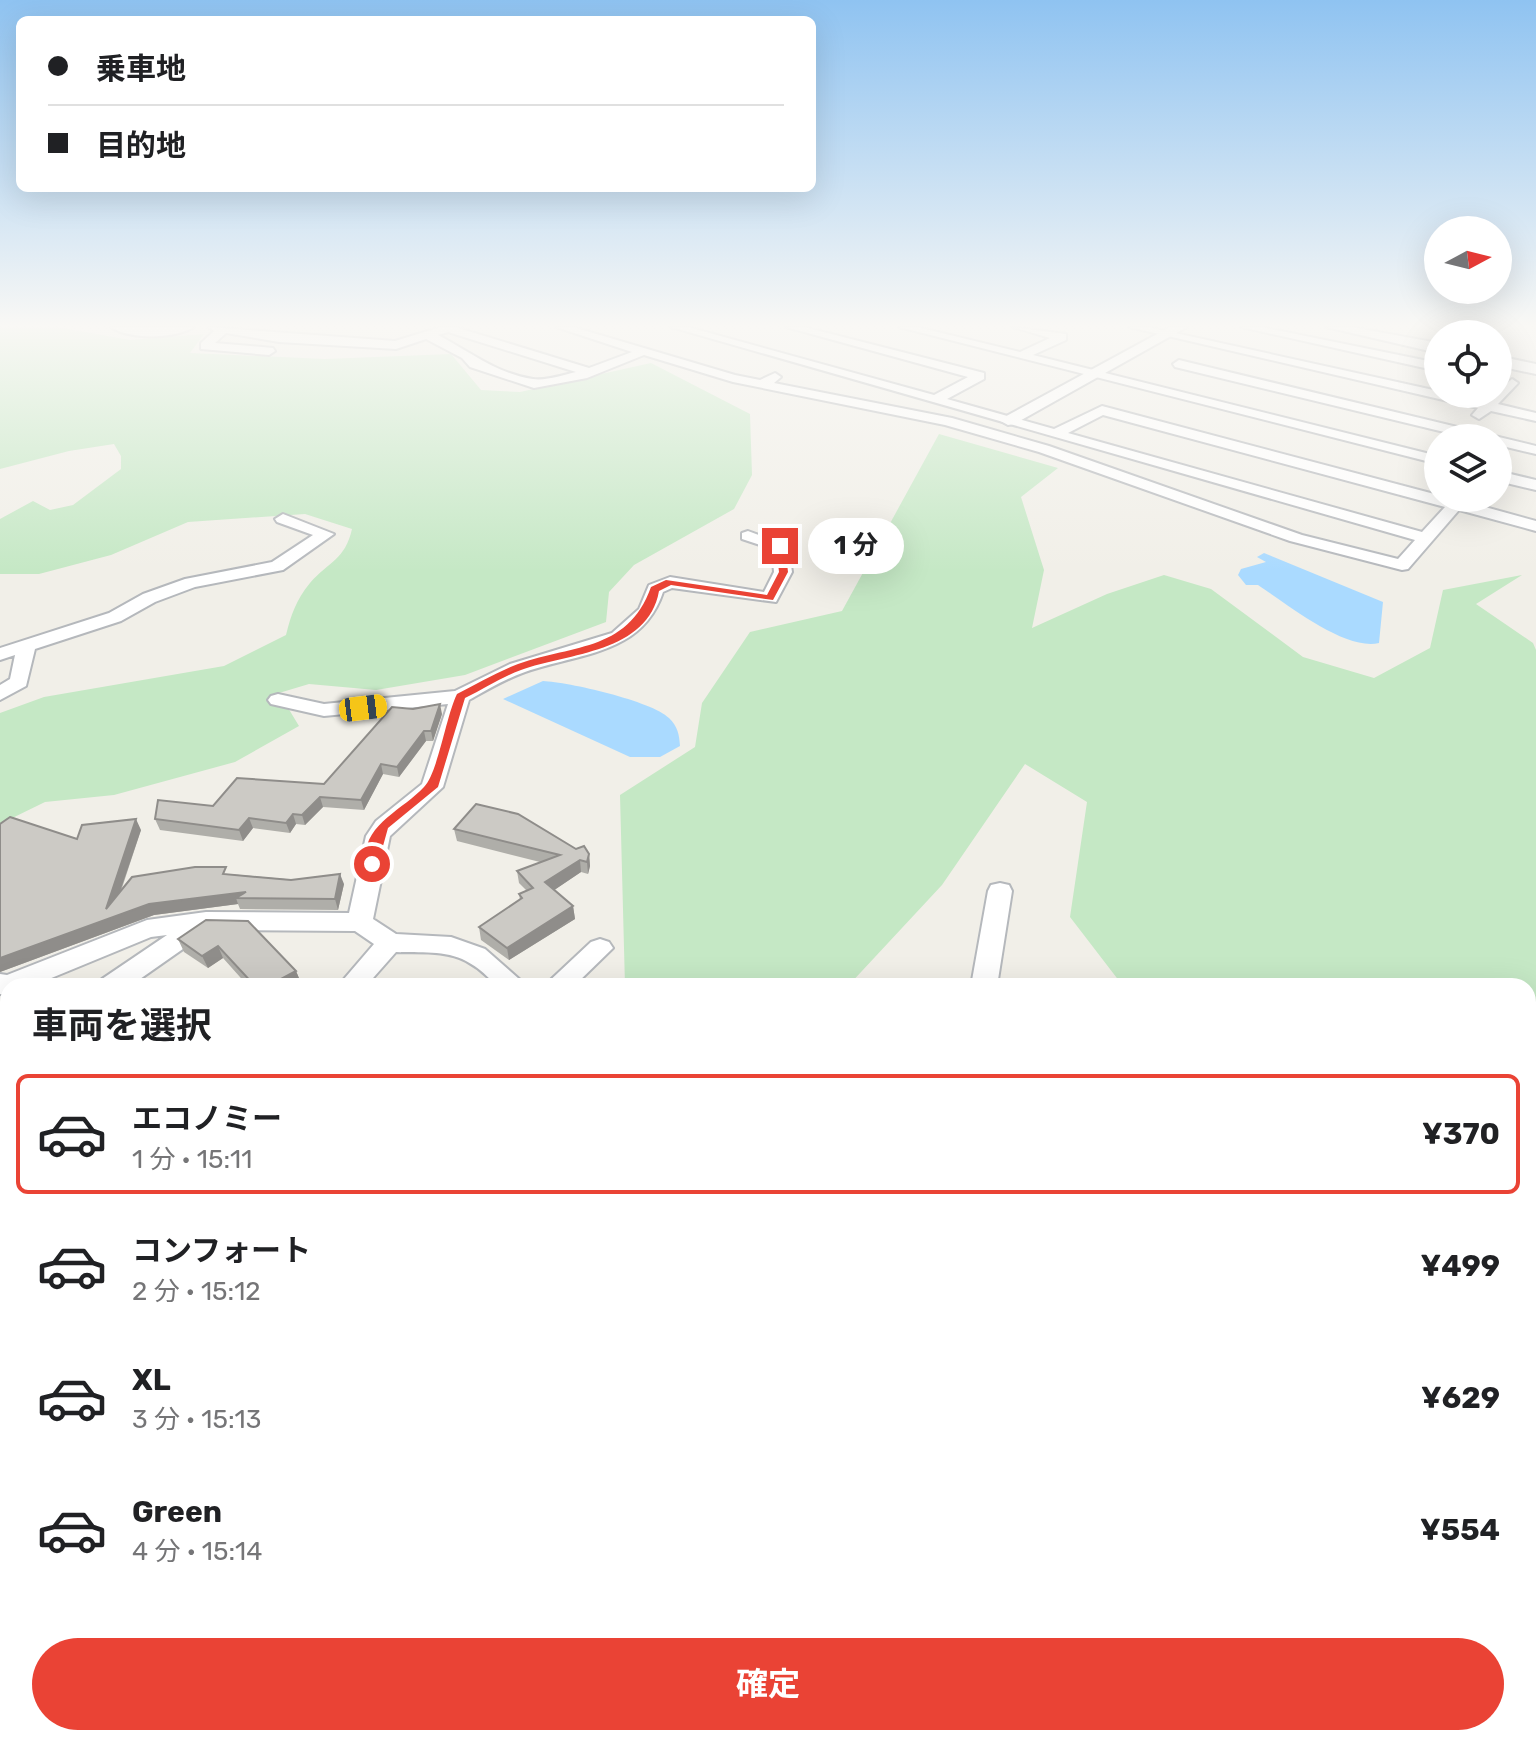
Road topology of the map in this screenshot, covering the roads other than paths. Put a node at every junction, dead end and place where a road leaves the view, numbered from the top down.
1 (884, 408) edge
2 (967, 408) edge
3 (1030, 408) edge
4 (1249, 408) edge
5 (1344, 408) edge
6 (1485, 408) edge
7 (1499, 408) edge
8 (1536, 417) edge
9 (1008, 420) junction
10 (1468, 424) edge
11 (1424, 427) edge
12 (1055, 434) junction
13 (1512, 444) edge
14 (1536, 450) edge
15 (1424, 454) edge
16 (1512, 479) edge
17 (1536, 485) edge
18 (1424, 496) edge
19 (1449, 512) edge
20 (1485, 512) edge
21 (283, 519) dead end
22 (1536, 526) edge
23 (748, 536) dead end
24 (1425, 538) junction
25 (27, 644) junction
26 (0, 654) edge
27 (0, 694) edge
28 (460, 697) junction
29 (278, 700) dead end
30 (1000, 891) dead end
31 (206, 921) junction
32 (360, 922) junction
33 (390, 943) junction
34 (600, 948) dead end
35 (26, 978) edge
36 (123, 978) edge
37 (358, 978) edge
38 (504, 978) edge
39 (566, 978) edge
40 (985, 978) edge

1 - 24 street
2 - 9 street
3 - 9 street
4 - 15 street
5 - 11 street
6 - 10 street
7 - 8 street
9 - 12 street
12 - 18 street
12 - 24 street
13 - 14 street
16 - 17 street
19 - 24 street
20 - 22 street
21 - 25 street
23 - 28 street
25 - 26 street
25 - 27 street
28 - 29 street
28 - 32 street
30 - 40 street
31 - 32 street
31 - 35 street
31 - 36 street
32 - 33 street
33 - 37 street
33 - 38 street
34 - 39 street

